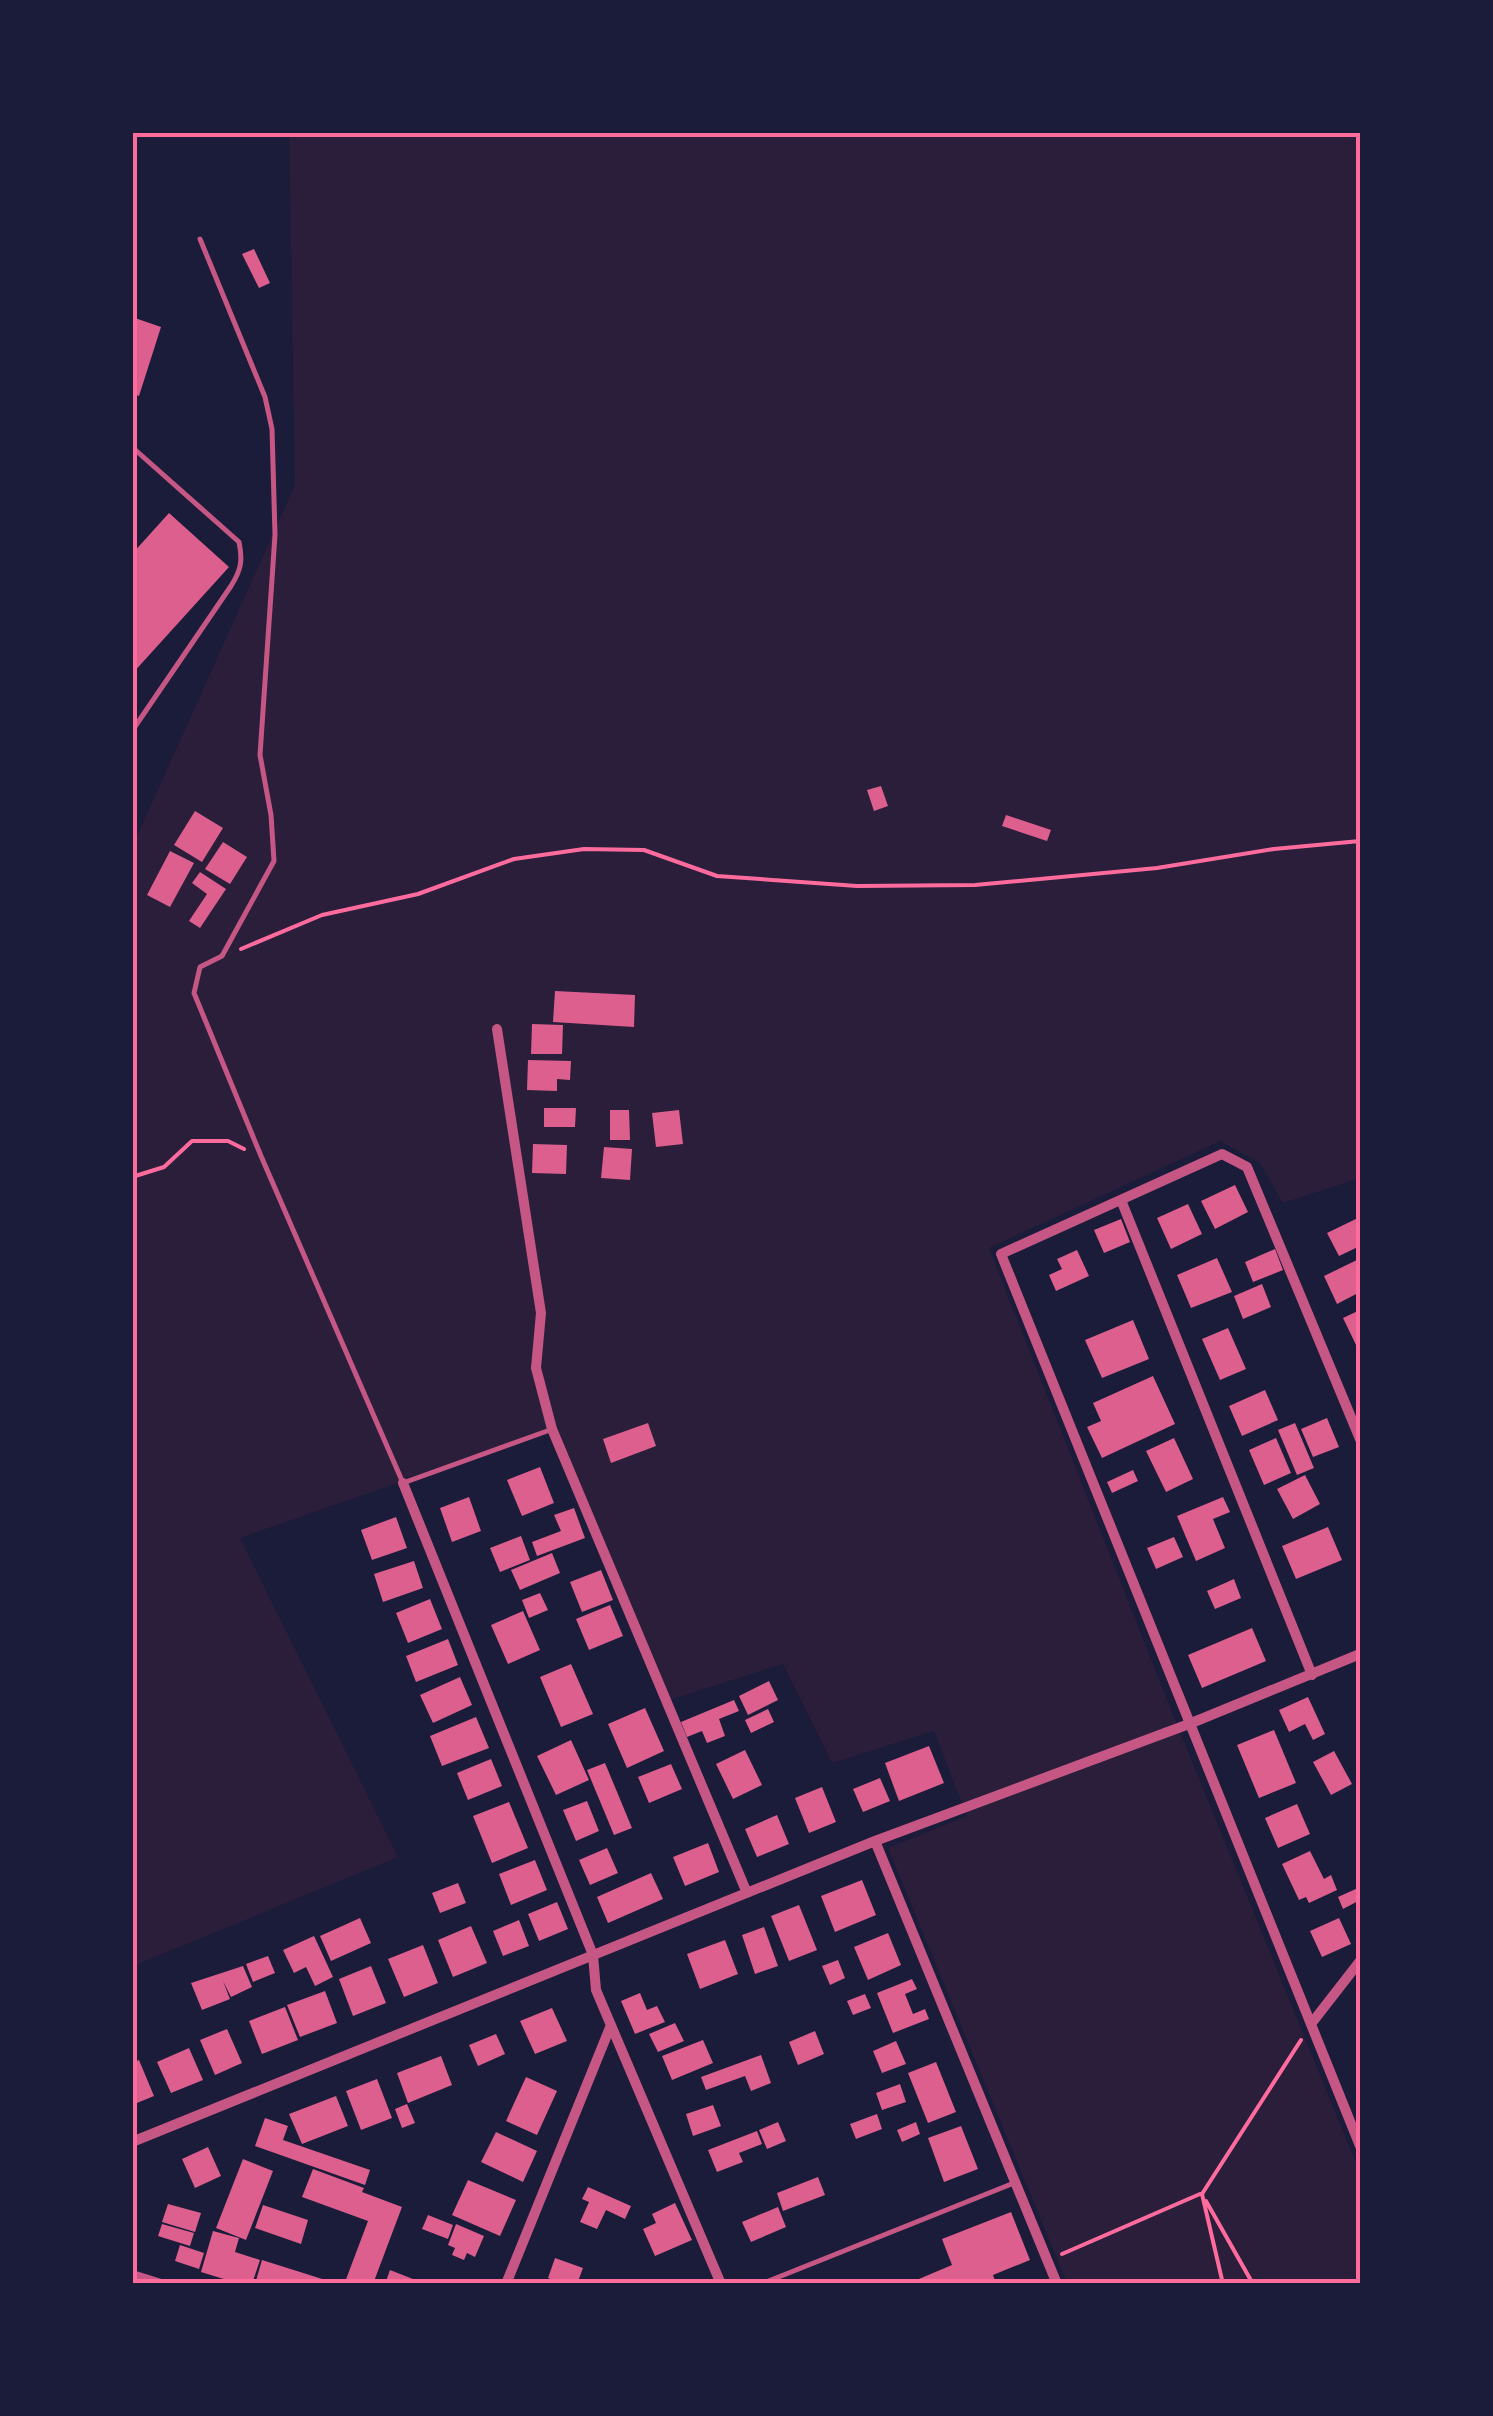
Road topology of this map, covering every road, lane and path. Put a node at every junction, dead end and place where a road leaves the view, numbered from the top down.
1 (200, 239) dead end
2 (132, 447) edge
3 (132, 731) edge
4 (1360, 841) edge
5 (222, 956) junction
6 (497, 1029) dead end
7 (261, 1156) junction
8 (132, 1177) edge
9 (1122, 1200) junction
10 (552, 1429) junction
11 (1360, 1440) edge
12 (404, 1483) junction
13 (1360, 1654) edge
14 (1312, 1674) junction
15 (1188, 1724) junction
16 (876, 1841) junction
17 (747, 1893) junction
18 (593, 1955) junction
19 (1360, 1961) edge
20 (1310, 2024) junction
21 (611, 2026) junction
22 (132, 2142) edge
23 (1360, 2146) edge
24 (1016, 2183) junction
25 (1202, 2194) junction
26 (1047, 2260) junction
27 (132, 2275) edge
28 (160, 2284) edge
29 (506, 2284) edge
30 (721, 2284) edge
31 (761, 2284) edge
32 (1056, 2284) edge
33 (1223, 2284) edge
34 (1253, 2284) edge

1 - 5 lane
2 - 3 lane
4 - 5 path
5 - 7 lane
6 - 10 street
7 - 8 path
7 - 12 lane
9 - 11 street
9 - 14 street
9 - 15 street
10 - 12 lane
10 - 17 street
12 - 18 street
13 - 14 street
14 - 15 street
15 - 16 street
15 - 20 street
16 - 17 street
16 - 24 street
17 - 18 street
18 - 21 street
18 - 22 street
19 - 20 street
20 - 23 street
20 - 25 path
21 - 29 street
21 - 30 street
24 - 26 street
24 - 31 lane
25 - 26 path
25 - 33 path
25 - 34 path
26 - 32 street
27 - 28 street

